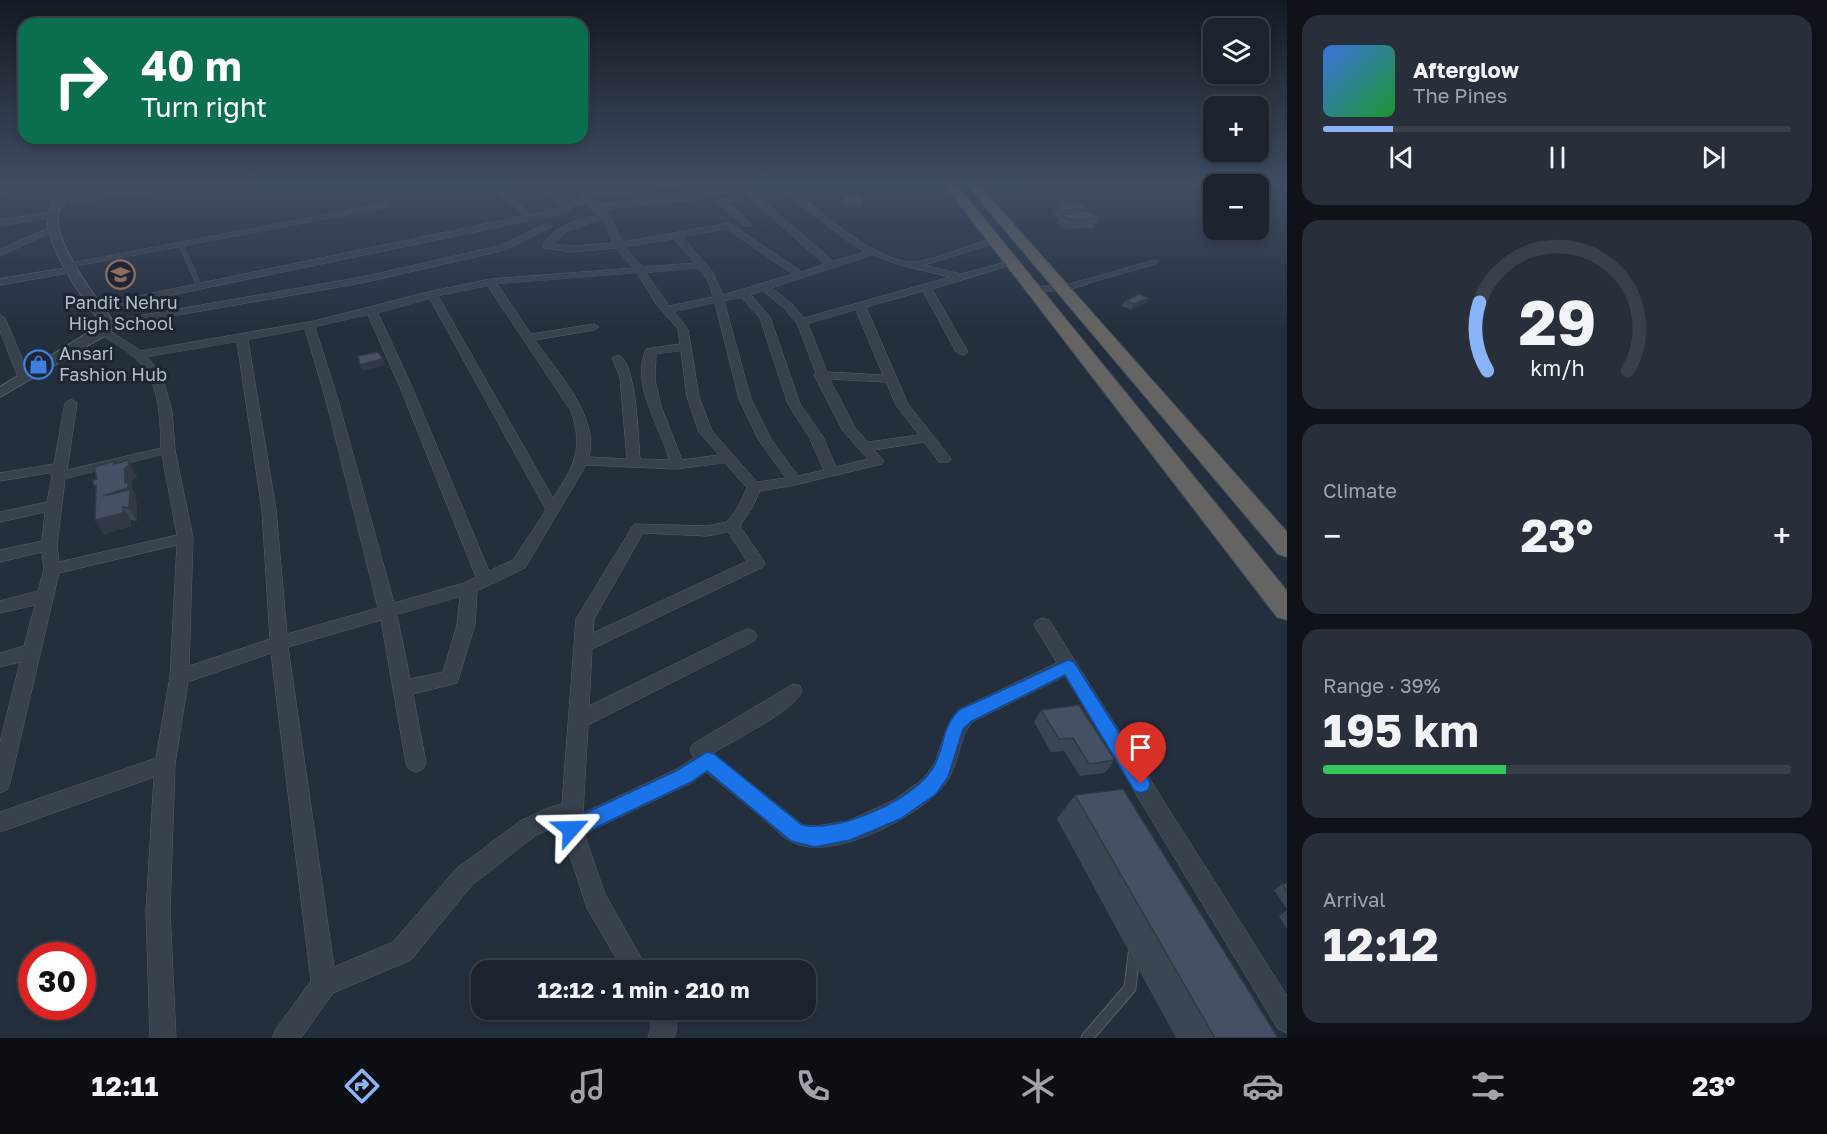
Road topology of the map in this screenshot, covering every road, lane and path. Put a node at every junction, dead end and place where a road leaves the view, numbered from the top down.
1 (37, 232) edge
2 (57, 232) edge
3 (245, 232) edge
4 (459, 232) edge
5 (535, 232) edge
6 (561, 232) edge
7 (613, 232) edge
8 (695, 232) edge
9 (739, 232) edge
10 (793, 232) edge
11 (844, 232) edge
12 (990, 232) edge
13 (1013, 232) edge
14 (676, 236) junction
15 (996, 240) junction
16 (17, 245) junction
17 (180, 245) junction
18 (619, 245) junction
19 (0, 248) edge
20 (874, 252) junction
21 (0, 253) edge
22 (1155, 262) dead end
23 (1013, 263) junction
24 (700, 265) junction
25 (831, 265) junction
26 (916, 265) junction
27 (72, 268) junction
28 (641, 272) junction
29 (800, 274) junction
30 (963, 278) junction
31 (0, 282) edge
32 (491, 282) junction
33 (198, 283) dead end
34 (764, 287) junction
35 (926, 288) junction
36 (1065, 288) junction
37 (1033, 289) junction
38 (432, 294) junction
39 (744, 294) junction
40 (718, 300) junction
41 (860, 306) junction
42 (95, 308) junction
43 (667, 310) junction
44 (372, 311) junction
45 (0, 318) edge
46 (802, 322) junction
47 (309, 324) junction
48 (106, 327) junction
49 (594, 327) dead end
50 (242, 338) junction
51 (528, 338) junction
52 (685, 346) junction
53 (962, 352) dead end
54 (139, 355) junction
55 (618, 358) dead end
56 (820, 375) junction
57 (24, 377) junction
58 (889, 379) junction
59 (0, 393) edge
60 (71, 403) dead end
61 (927, 438) junction
62 (864, 447) junction
63 (168, 450) junction
64 (730, 458) junction
65 (944, 459) dead end
66 (584, 461) junction
67 (634, 464) junction
68 (676, 465) junction
69 (832, 472) junction
70 (60, 476) junction
71 (0, 477) edge
72 (795, 481) junction
73 (754, 487) junction
74 (52, 506) junction
75 (553, 510) junction
76 (0, 517) edge
77 (732, 526) junction
78 (185, 538) junction
79 (49, 545) junction
80 (1287, 548) edge
81 (0, 556) edge
82 (52, 569) junction
83 (477, 584) junction
84 (45, 596) junction
85 (0, 607) edge
86 (1287, 610) edge
87 (388, 612) junction
88 (1043, 626) dead end
89 (748, 636) dead end
90 (279, 643) junction
91 (582, 646) junction
92 (30, 652) junction
93 (0, 660) edge
94 (1068, 666) junction
95 (179, 677) junction
96 (402, 689) junction
97 (793, 692) dead end
98 (579, 720) junction
99 (8, 723) edge
100 (707, 760) junction
101 (416, 763) dead end
102 (165, 764) junction
103 (0, 783) edge
104 (572, 821) junction
105 (0, 822) edge
106 (1131, 935) dead end
107 (630, 960) edge
108 (324, 984) junction
109 (663, 1020) edge
110 (1287, 1020) edge
111 (163, 1038) edge
112 (285, 1038) edge
113 (661, 1038) edge
114 (1087, 1038) edge

1 - 16 street
2 - 27 street
3 - 17 lane
4 - 42 street
5 - 48 street
6 - 18 street
7 - 18 street
8 - 14 street
9 - 29 street
10 - 25 street
11 - 20 street
12 - 15 highway
13 - 36 highway
14 - 18 street
14 - 24 street
15 - 23 highway
15 - 26 street
16 - 19 street
16 - 21 street
17 - 27 lane
17 - 33 lane
18 - 28 street
20 - 25 street
20 - 26 street
22 - 36 lane
23 - 30 street
23 - 37 highway
24 - 28 street
24 - 40 street
25 - 29 street
26 - 30 street
27 - 31 street
27 - 42 street
28 - 32 street
28 - 43 street
29 - 34 street
30 - 35 street
32 - 38 street
32 - 51 street
34 - 39 street
34 - 46 street
35 - 41 street
35 - 53 street
36 - 37 lane
36 - 80 highway
37 - 86 highway
38 - 44 street
38 - 75 street
39 - 40 street
39 - 69 street
40 - 43 street
40 - 72 street
41 - 46 street
41 - 58 street
42 - 48 street
43 - 52 street
44 - 47 street
44 - 83 street
45 - 57 street
46 - 56 street
47 - 50 street
47 - 87 street
48 - 54 street
48 - 57 street
49 - 51 street
50 - 54 street
50 - 90 street
51 - 66 street
52 - 64 street
52 - 68 street
54 - 63 street
55 - 67 street
56 - 58 street
56 - 62 street
57 - 59 street
58 - 61 street
60 - 70 street
61 - 62 street
61 - 65 street
62 - 69 street
63 - 70 street
63 - 78 street
64 - 68 street
64 - 73 street
66 - 67 street
66 - 75 street
67 - 68 street
69 - 72 street
70 - 71 street
70 - 74 street
72 - 73 street
73 - 77 street
74 - 76 street
74 - 79 street
75 - 83 street
77 - 91 street
77 - 91 street
78 - 82 street
78 - 95 street
79 - 81 street
79 - 82 street
82 - 84 street
83 - 87 street
83 - 96 street
84 - 85 street
84 - 92 street
87 - 90 street
87 - 96 street
88 - 94 street
89 - 98 street
90 - 95 street
90 - 108 street
91 - 98 street
92 - 93 street
92 - 99 street
94 - 100 street
94 - 110 street
95 - 102 street
96 - 101 street
97 - 100 street
98 - 104 street
99 - 103 street
100 - 104 street
102 - 105 street
102 - 111 street
104 - 107 street
104 - 108 street
106 - 114 lane
108 - 112 street
109 - 113 street

